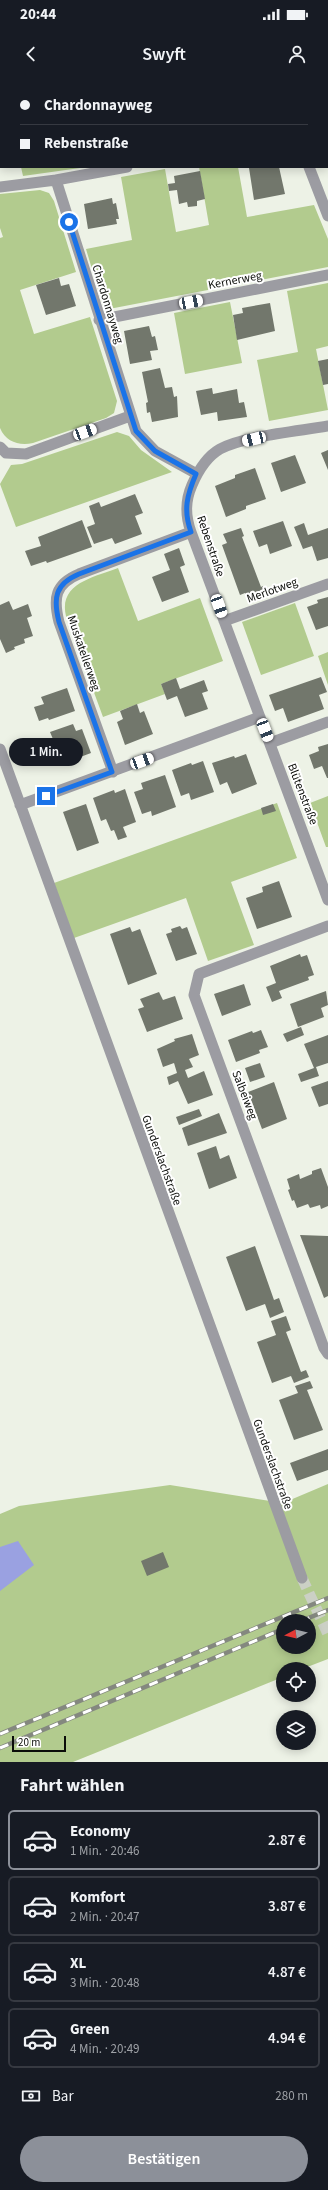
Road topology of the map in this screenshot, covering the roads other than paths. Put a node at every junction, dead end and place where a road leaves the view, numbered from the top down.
1 (122, 168) edge
2 (309, 168) edge
3 (56, 180) junction
4 (0, 186) edge
5 (328, 216) edge
6 (328, 275) edge
7 (99, 320) junction
8 (130, 416) junction
9 (328, 426) edge
10 (0, 447) edge
11 (196, 474) junction
12 (191, 532) junction
13 (328, 584) edge
14 (224, 621) junction
15 (260, 717) junction
16 (328, 722) edge
17 (270, 743) junction
18 (0, 749) edge
19 (112, 772) junction
20 (20, 805) junction
21 (328, 900) edge
22 (328, 926) edge
23 (328, 1354) edge
24 (302, 1578) tunnel mouth

1 - 3 street
2 - 5 street
3 - 4 street
3 - 7 street, Chardonnayweg
6 - 7 street, Kernerweg
7 - 8 street, Chardonnayweg
8 - 10 street
8 - 11 street, Chardonnayweg
9 - 11 street, Rebenstraße
11 - 12 street, Rebenstraße
12 - 14 street, Rebenstraße
12 - 19 street, Muskatellerweg
13 - 14 street, Merlotweg
14 - 15 street, Rebenstraße
15 - 17 street, Rebenstraße
15 - 19 street
16 - 17 street
17 - 21 street, Blütenstraße
18 - 20 street, Gunderslachstraße
19 - 20 street
20 - 24 street, Gunderslachstraße
22 - 23 street, Salbeiweg

